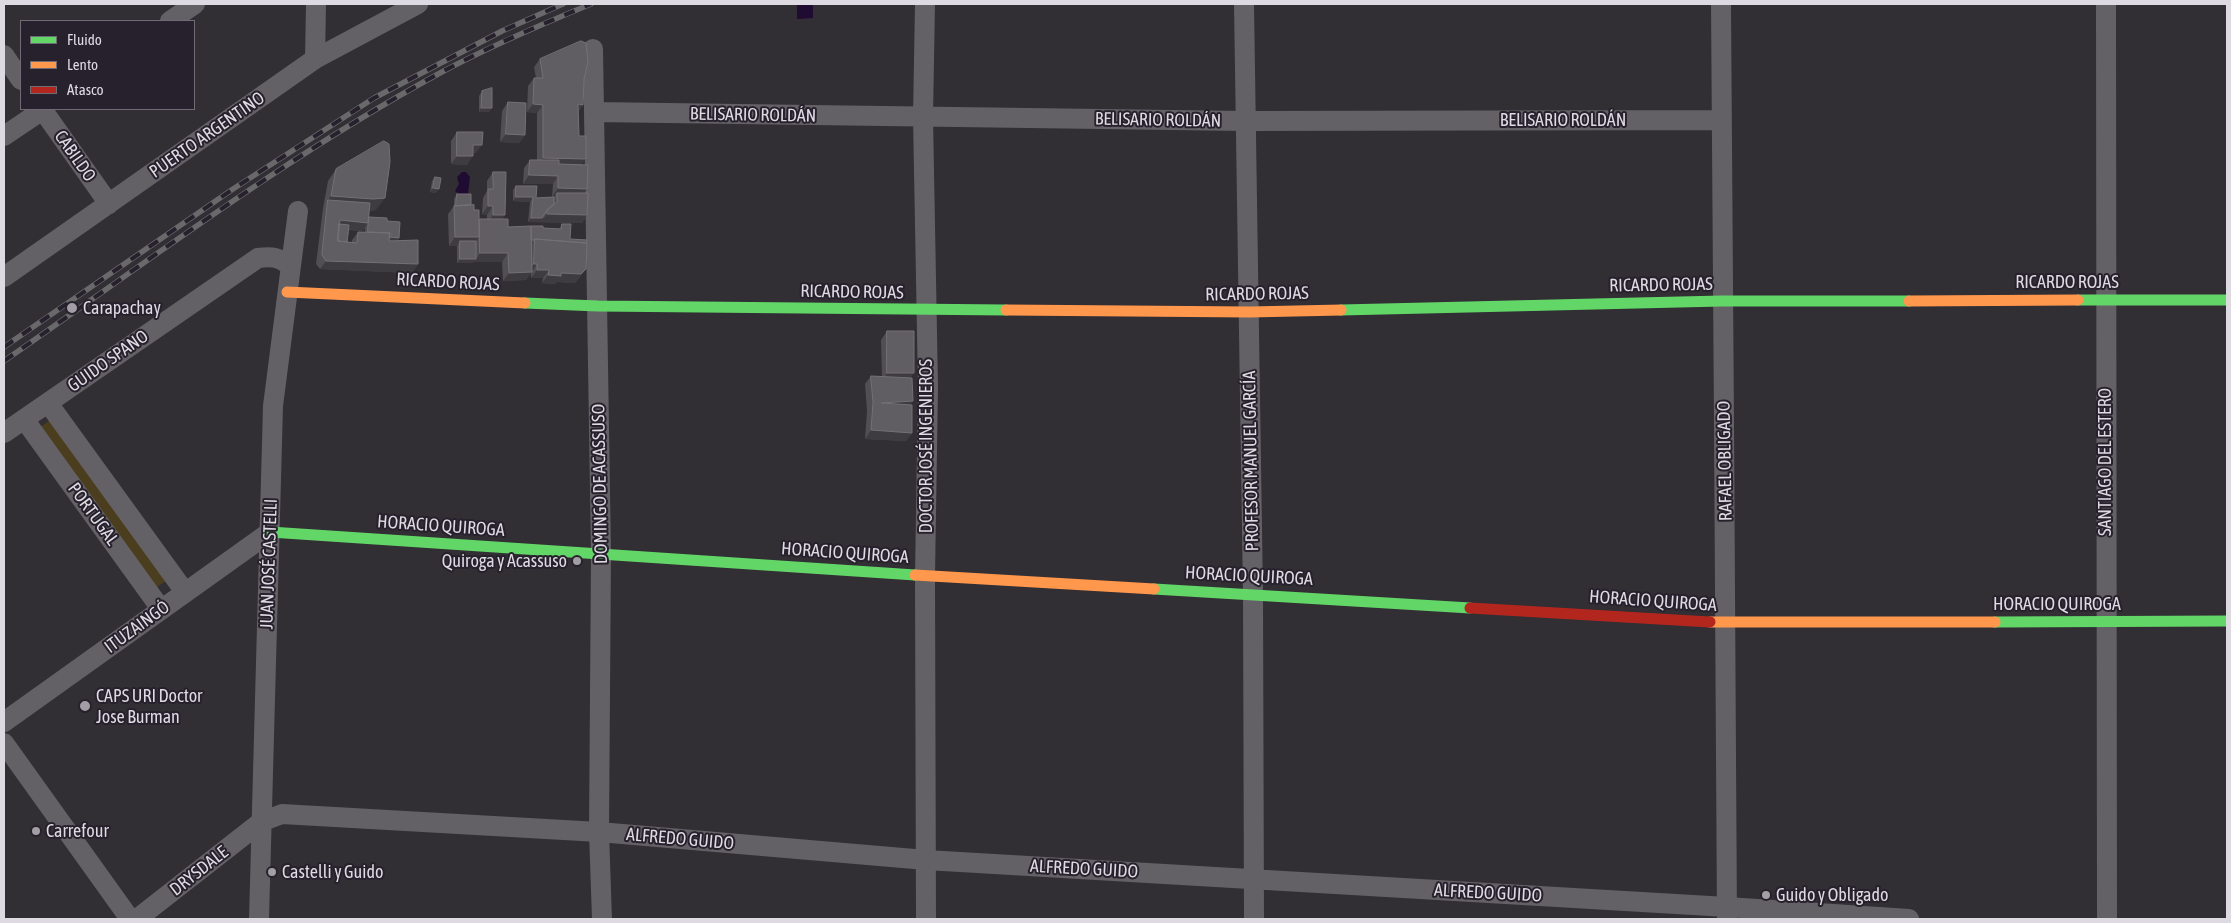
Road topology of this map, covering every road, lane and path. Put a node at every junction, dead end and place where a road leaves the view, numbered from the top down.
1 (195, 4) edge
2 (316, 4) edge
3 (418, 4) edge
4 (925, 4) edge
5 (1244, 4) edge
6 (1722, 4) edge
7 (2106, 4) edge
8 (171, 20) edge
9 (593, 48) dead end
10 (4, 55) edge
11 (315, 59) junction
12 (20, 79) edge
13 (42, 110) edge
14 (44, 110) edge
15 (594, 112) junction
16 (924, 118) junction
17 (1722, 120) junction
18 (1245, 122) junction
19 (4, 136) edge
20 (109, 204) junction
21 (298, 211) dead end
22 (290, 266) junction
23 (4, 277) edge
24 (287, 292) junction
25 (2105, 299) junction
26 (2227, 300) edge
27 (1722, 301) junction
28 (598, 306) junction
29 (925, 310) junction
30 (1250, 312) junction
31 (48, 403) junction
32 (24, 419) junction
33 (4, 433) edge
34 (270, 532) junction
35 (601, 554) junction
36 (925, 576) junction
37 (186, 592) junction
38 (1253, 594) junction
39 (161, 609) junction
40 (2105, 621) junction
41 (2227, 621) edge
42 (1727, 623) junction
43 (4, 722) edge
44 (4, 743) edge
45 (261, 822) junction
46 (599, 832) junction
47 (926, 860) junction
48 (1254, 879) junction
49 (1727, 913) edge
50 (130, 919) edge
51 (137, 919) edge
52 (259, 919) edge
53 (602, 919) edge
54 (926, 919) edge
55 (1254, 919) edge
56 (1909, 919) edge
57 (2107, 919) edge

1 - 8 street
2 - 11 street
3 - 11 street, PUERTO ARGENTINO
4 - 16 street, DOCTOR JOSÉ INGENIEROS
5 - 18 street, PROFESOR MANUEL GARCÍA
6 - 17 street, RAFAEL OBLIGADO
7 - 25 street, SANTIAGO DEL ESTERO
9 - 15 street, DOMINGO DE ACASSUSO
10 - 12 street
11 - 20 street, PUERTO ARGENTINO
13 - 19 street
14 - 20 street, CABILDO
15 - 16 street, BELISARIO ROLDÁN
15 - 28 street, DOMINGO DE ACASSUSO
16 - 18 street, BELISARIO ROLDÁN
16 - 29 street, DOCTOR JOSÉ INGENIEROS
17 - 18 street, BELISARIO ROLDÁN
17 - 27 street, RAFAEL OBLIGADO
18 - 30 street, PROFESOR MANUEL GARCÍA
20 - 23 street, PUERTO ARGENTINO
21 - 22 street, JUAN JOSÉ CASTELLI
22 - 24 street, JUAN JOSÉ CASTELLI
22 - 31 street, GUIDO SPANO
24 - 28 street, RICARDO ROJAS
24 - 34 street, JUAN JOSÉ CASTELLI
25 - 26 street, RICARDO ROJAS
25 - 27 street, RICARDO ROJAS
25 - 40 street, SANTIAGO DEL ESTERO
27 - 30 street, RICARDO ROJAS
27 - 42 street, RAFAEL OBLIGADO
28 - 29 street, RICARDO ROJAS
28 - 35 street, DOMINGO DE ACASSUSO
29 - 30 street, RICARDO ROJAS
29 - 36 street, DOCTOR JOSÉ INGENIEROS
30 - 38 street, PROFESOR MANUEL GARCÍA
31 - 32 street, GUIDO SPANO
31 - 37 street, PORTUGAL
32 - 33 street, GUIDO SPANO
32 - 39 street, PORTUGAL
34 - 35 street, HORACIO QUIROGA
34 - 37 street, ITUZAINGÓ
34 - 45 street, JUAN JOSÉ CASTELLI
35 - 36 street, HORACIO QUIROGA
35 - 46 street, DOMINGO DE ACASSUSO
36 - 38 street, HORACIO QUIROGA
36 - 47 street, DOCTOR JOSÉ INGENIEROS
37 - 39 street, ITUZAINGÓ
38 - 42 street, HORACIO QUIROGA
38 - 48 street, PROFESOR MANUEL GARCÍA
39 - 43 street, ITUZAINGÓ
40 - 41 street, HORACIO QUIROGA
40 - 42 street, HORACIO QUIROGA
40 - 57 street, SANTIAGO DEL ESTERO
42 - 49 street, RAFAEL OBLIGADO
44 - 50 street
45 - 46 street, ALFREDO GUIDO
45 - 51 street, DRYSDALE
45 - 52 street, JUAN JOSÉ CASTELLI
46 - 47 street, ALFREDO GUIDO
46 - 53 street, DOMINGO DE ACASSUSO
47 - 48 street, ALFREDO GUIDO
47 - 54 street, DOCTOR JOSÉ INGENIEROS
48 - 49 street, ALFREDO GUIDO
48 - 55 street, PROFESOR MANUEL GARCÍA
49 - 56 street, ALFREDO GUIDO

